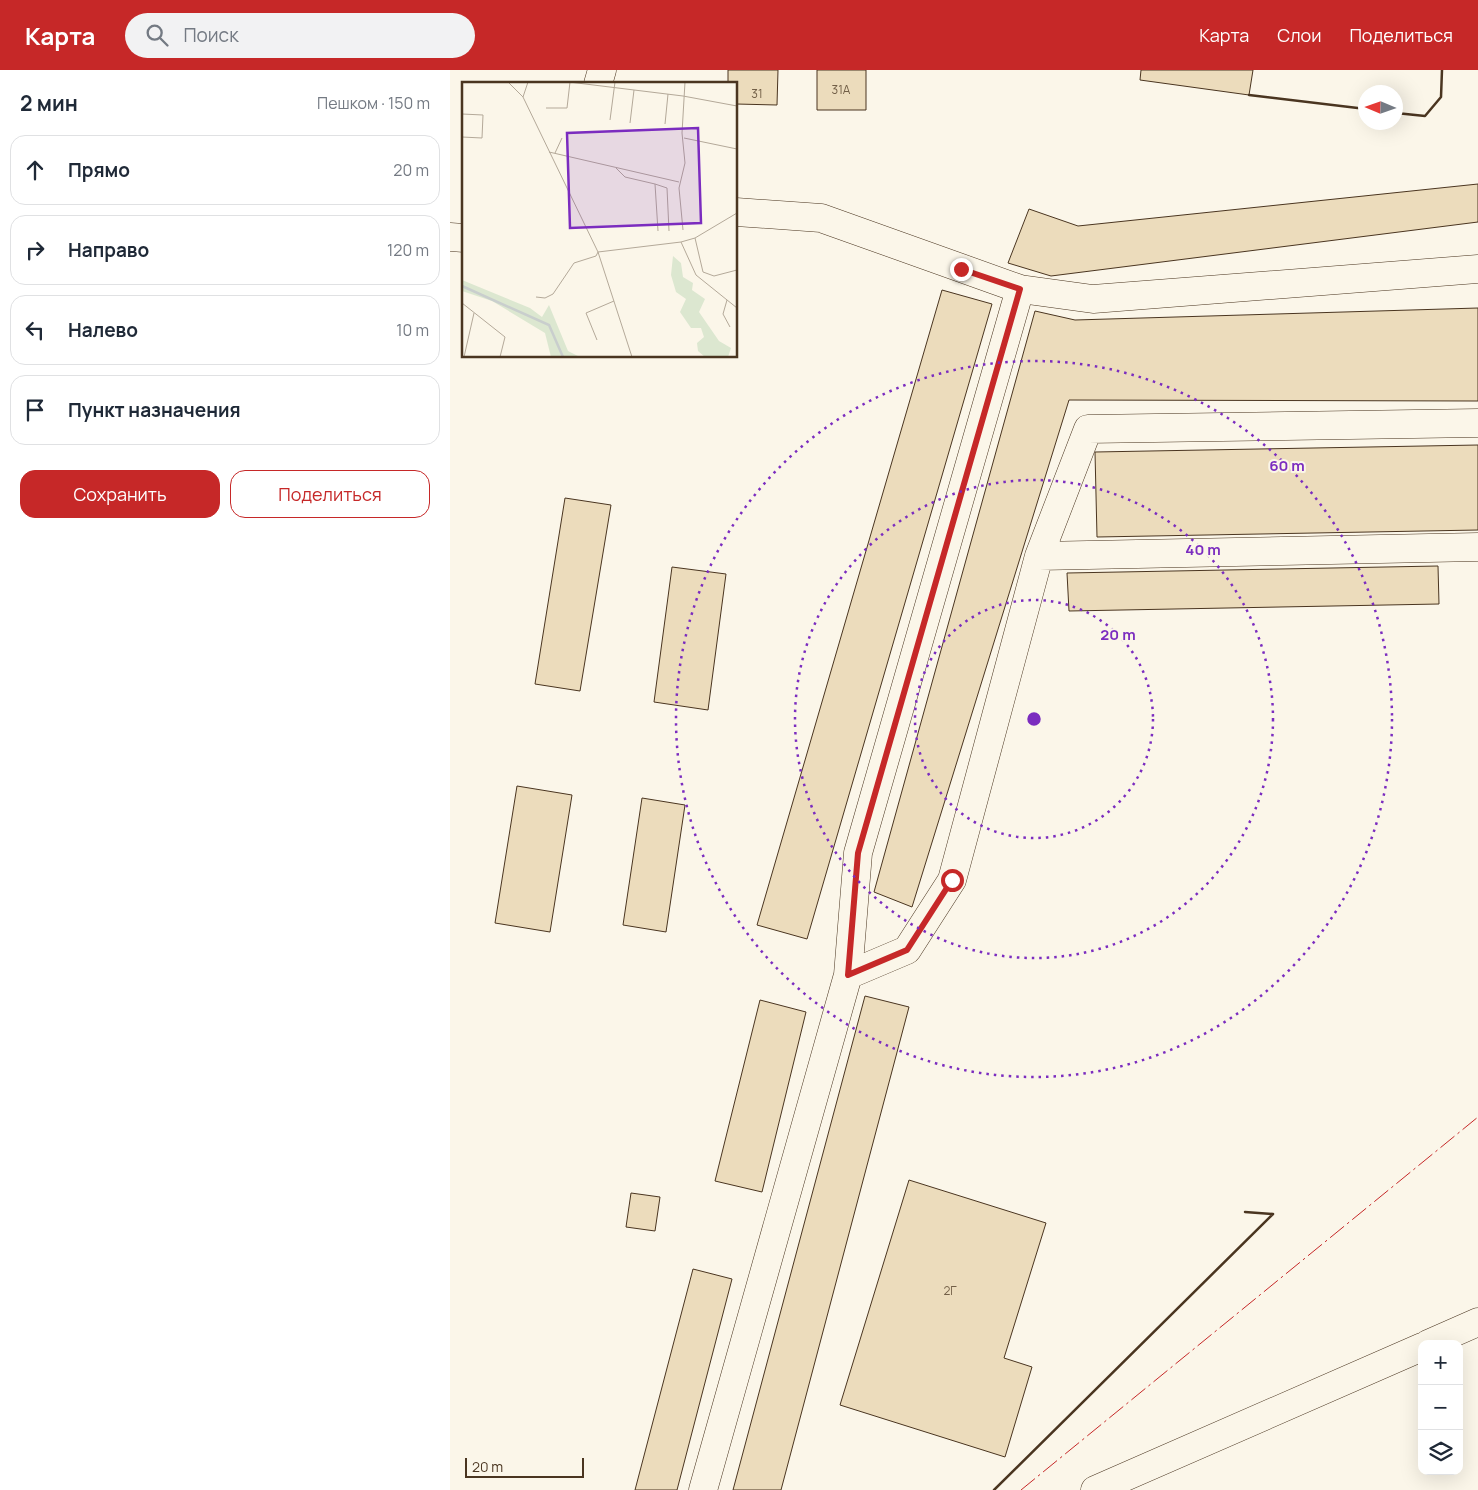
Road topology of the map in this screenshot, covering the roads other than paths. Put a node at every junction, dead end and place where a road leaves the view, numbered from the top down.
1 (738, 212) edge
2 (1478, 269) edge
3 (1020, 289) junction
4 (1478, 423) edge
5 (1478, 547) edge
6 (1039, 556) junction
7 (848, 975) junction
8 (1478, 1322) edge
9 (1437, 1340) edge
10 (1418, 1349) edge
11 (703, 1490) edge
12 (1095, 1490) edge

1 - 3 street
2 - 3 street
3 - 7 street
4 - 6 street
5 - 6 street
6 - 7 street
7 - 11 street
8 - 9 street
10 - 12 street

